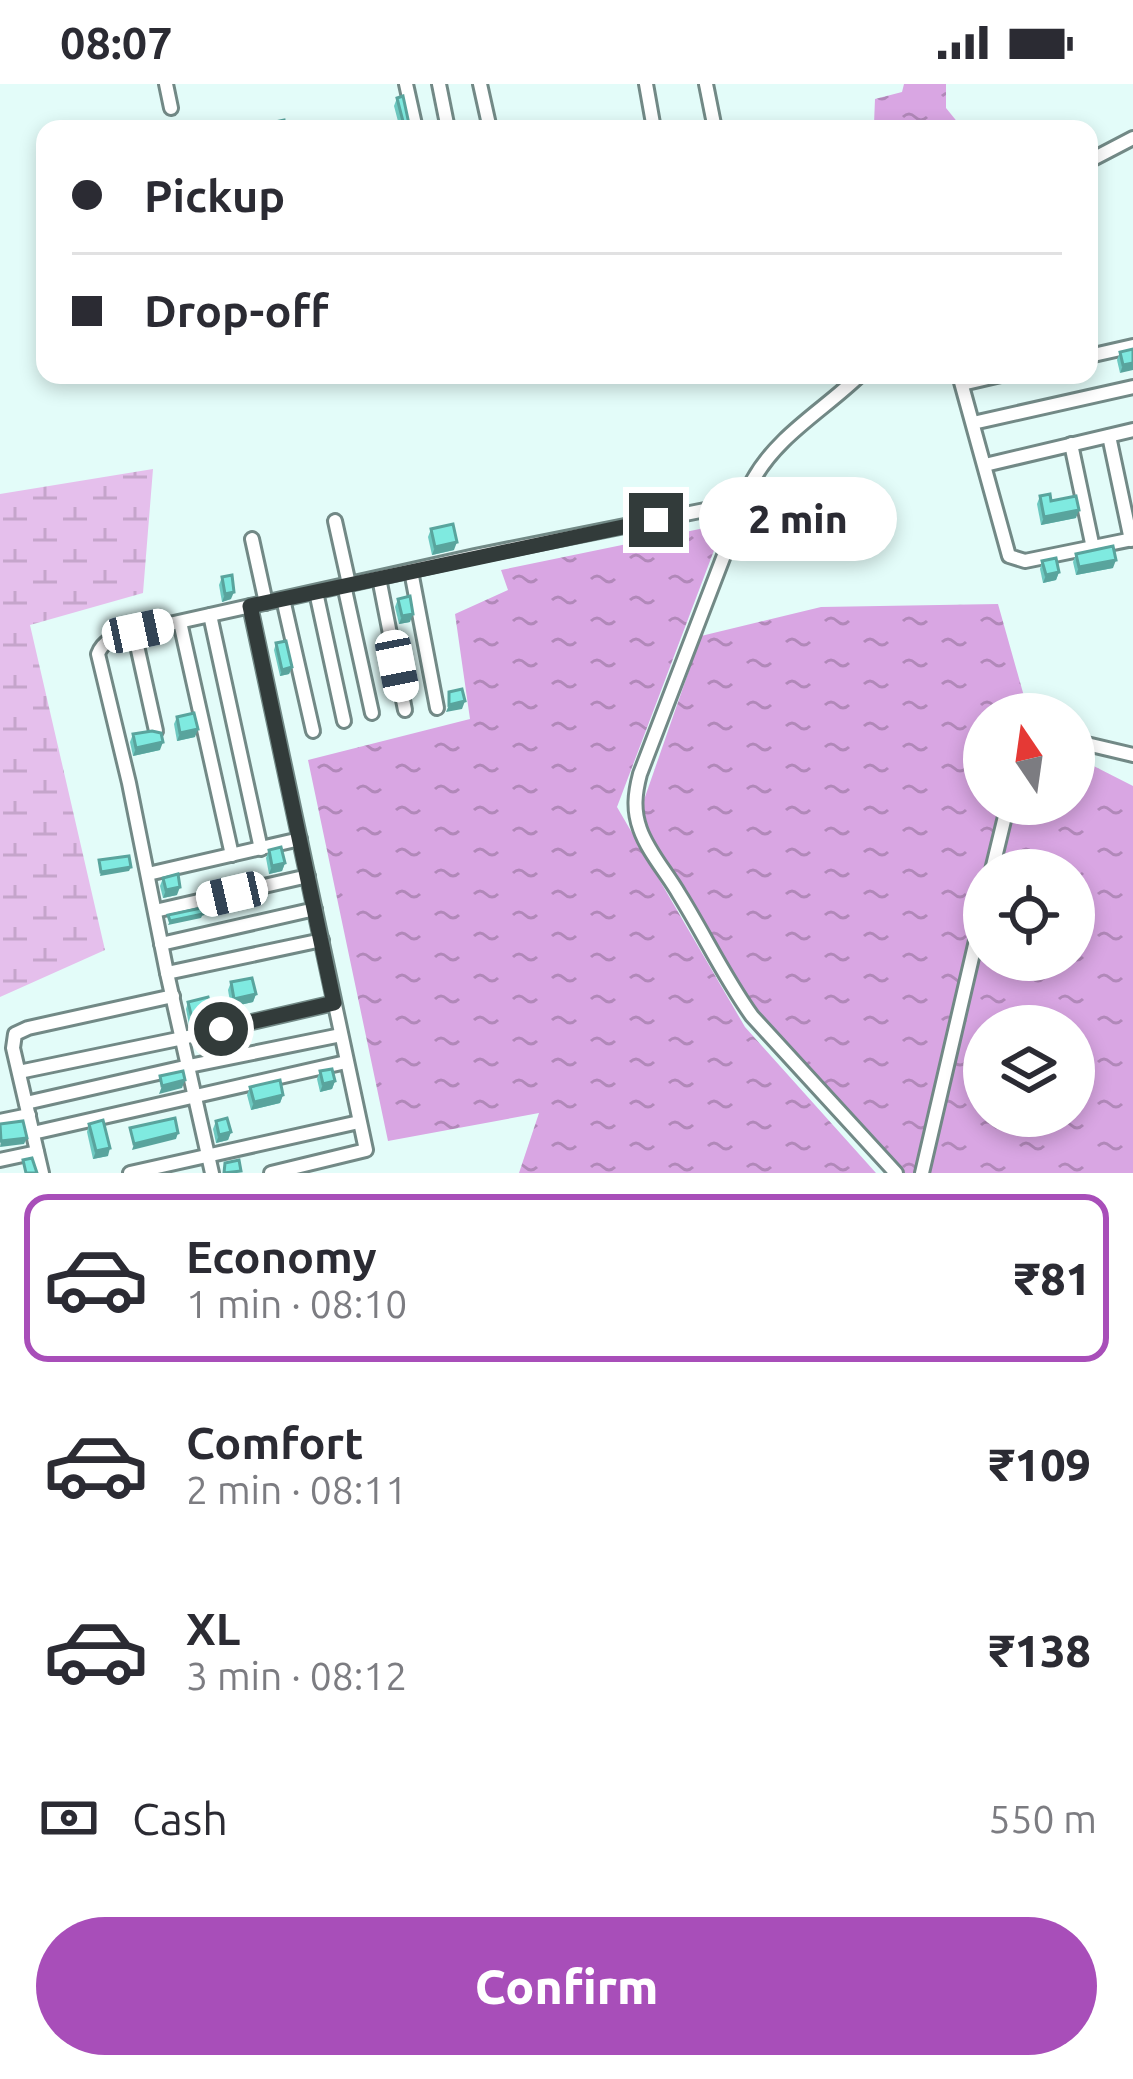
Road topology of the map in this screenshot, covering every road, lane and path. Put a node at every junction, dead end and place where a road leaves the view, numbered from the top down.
1 (166, 84) edge
2 (406, 84) edge
3 (439, 84) edge
4 (480, 84) edge
5 (646, 84) edge
6 (706, 84) edge
7 (171, 108) dead end
8 (414, 120) edge
9 (446, 120) edge
10 (488, 120) edge
11 (652, 120) edge
12 (714, 120) edge
13 (1133, 138) edge
14 (1098, 156) edge
15 (1133, 346) edge
16 (1098, 354) edge
17 (849, 384) edge
18 (961, 384) edge
19 (1133, 387) edge
20 (973, 423) junction
21 (1133, 430) edge
22 (1109, 436) junction
23 (1071, 444) junction
24 (985, 465) junction
25 (741, 514) junction
26 (334, 521) dead end
27 (252, 539) dead end
28 (1132, 540) edge
29 (1093, 548) junction
30 (411, 571) junction
31 (379, 578) junction
32 (346, 585) junction
33 (316, 592) junction
34 (283, 599) junction
35 (266, 603) junction
36 (250, 606) junction
37 (210, 615) junction
38 (180, 622) junction
39 (134, 632) junction
40 (437, 707) dead end
41 (405, 710) dead end
42 (372, 713) dead end
43 (344, 721) dead end
44 (156, 731) edge
45 (313, 731) dead end
46 (1095, 746) edge
47 (1133, 755) edge
48 (300, 839) junction
49 (261, 849) junction
50 (232, 855) junction
51 (148, 874) junction
52 (308, 876) junction
53 (315, 909) junction
54 (155, 911) junction
55 (322, 940) junction
56 (161, 944) junction
57 (167, 973) junction
58 (967, 981) edge
59 (172, 997) junction
60 (334, 1003) junction
61 (341, 1036) junction
62 (183, 1038) junction
63 (346, 1062) junction
64 (189, 1066) junction
65 (19, 1072) junction
66 (196, 1098) junction
67 (27, 1109) junction
68 (0, 1121) edge
69 (359, 1123) junction
70 (33, 1132) junction
71 (37, 1152) junction
72 (208, 1155) junction
73 (0, 1160) edge
74 (42, 1173) edge
75 (130, 1173) edge
76 (212, 1173) edge
77 (272, 1173) edge
78 (896, 1173) edge
79 (922, 1173) edge

1 - 7 street
2 - 8 street
3 - 9 street
4 - 10 street
5 - 11 street
6 - 12 street
13 - 14 street
15 - 16 street
17 - 25 street
18 - 20 street
19 - 20 street
20 - 24 street
21 - 22 street
22 - 23 street
22 - 28 street
23 - 24 street
23 - 29 street
24 - 29 street
25 - 30 street
25 - 78 street
26 - 32 street
27 - 35 street
28 - 29 street
30 - 31 street
30 - 40 street
31 - 32 street
31 - 41 street
32 - 33 street
32 - 42 street
33 - 34 street
33 - 43 street
34 - 35 street
34 - 45 street
35 - 36 street
36 - 37 street
36 - 48 street
37 - 38 street
37 - 49 street
38 - 39 street
38 - 50 street
39 - 44 street
39 - 51 street
46 - 47 street
48 - 49 street
48 - 52 street
49 - 50 street
50 - 51 street
51 - 54 street
52 - 53 street
52 - 54 street
53 - 55 street
53 - 56 street
54 - 56 street
55 - 57 street
55 - 60 street
56 - 57 street
57 - 59 street
58 - 79 street
59 - 62 street
59 - 65 street
60 - 61 street
60 - 62 street
61 - 63 street
61 - 64 street
62 - 64 street
62 - 65 street
63 - 66 street
63 - 69 street
64 - 66 street
64 - 67 street
65 - 67 street
66 - 70 street
66 - 72 street
67 - 68 street
67 - 70 street
69 - 72 street
69 - 77 street
70 - 71 street
71 - 73 street
71 - 74 street
72 - 75 street
72 - 76 street

